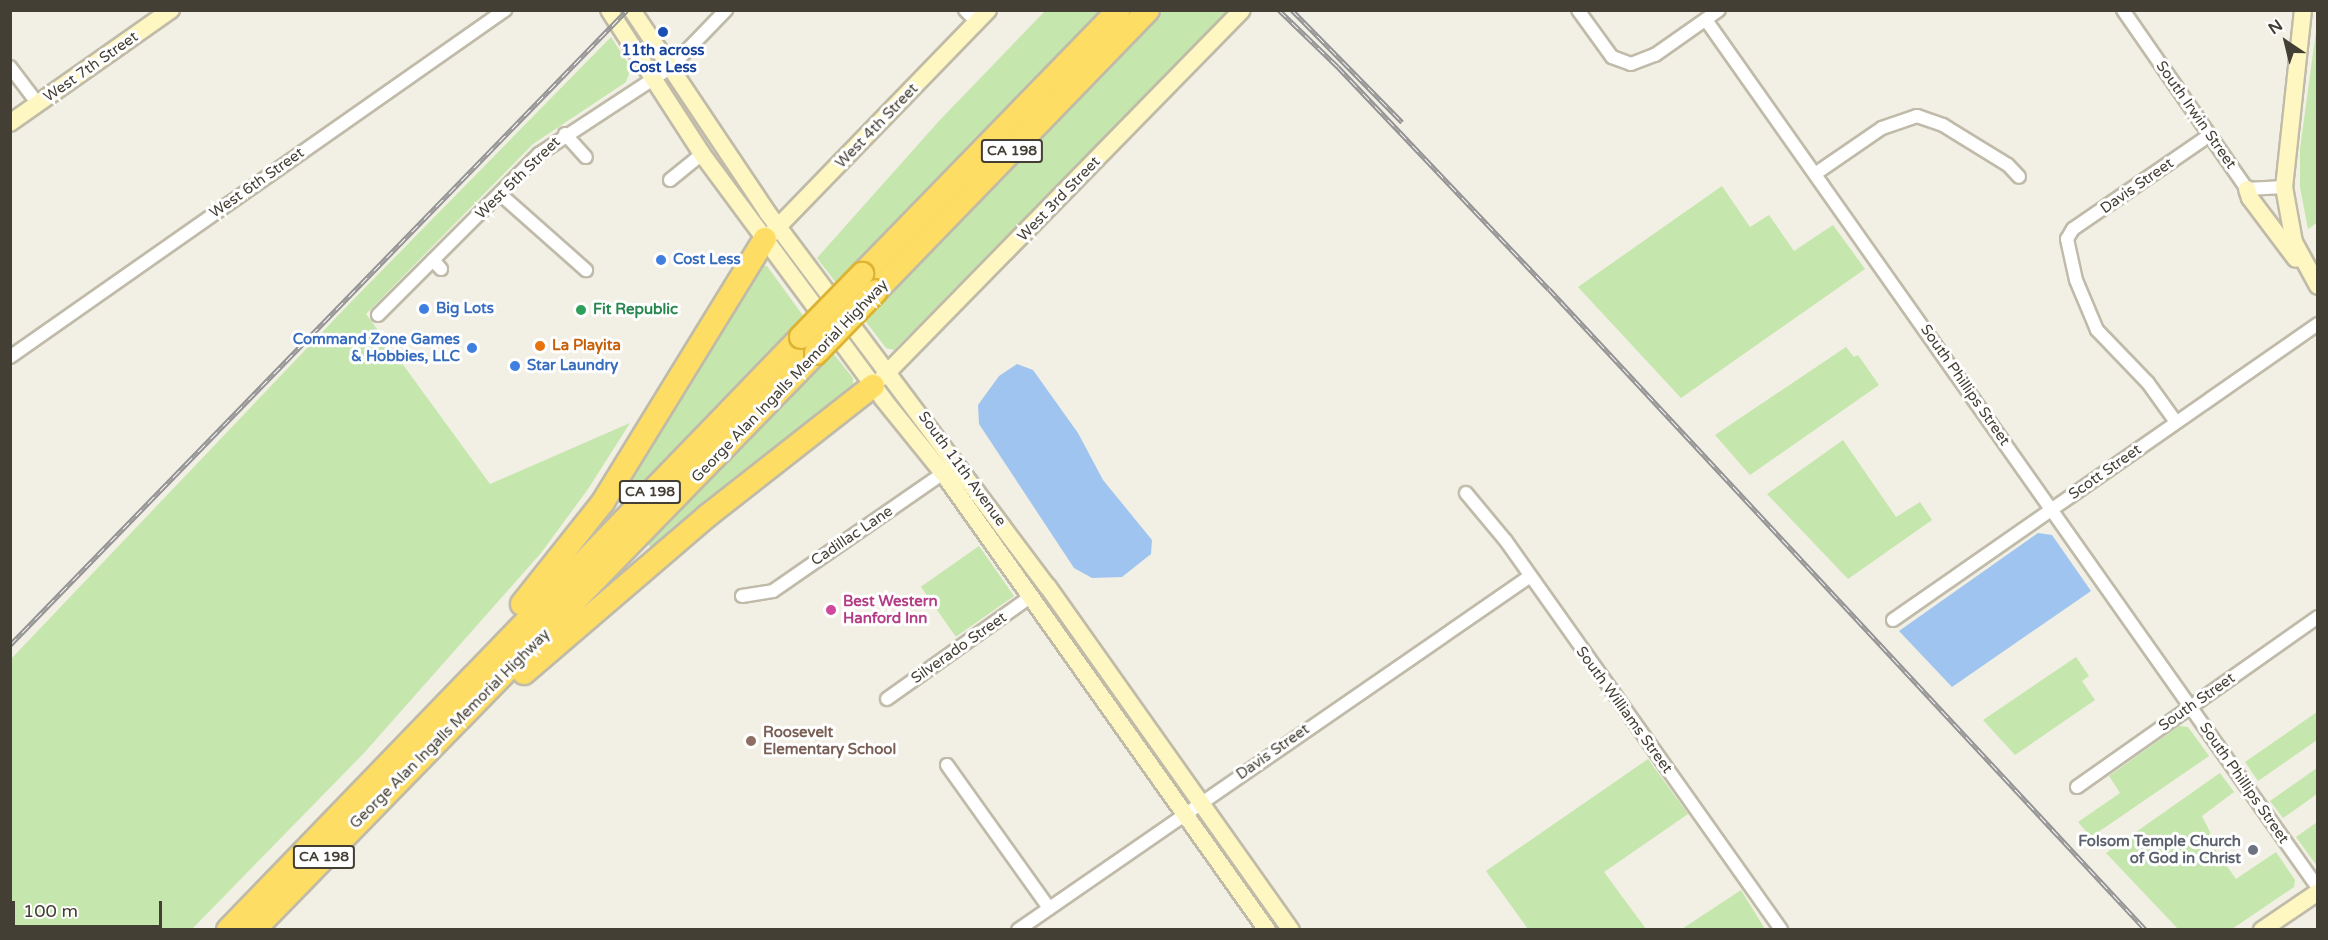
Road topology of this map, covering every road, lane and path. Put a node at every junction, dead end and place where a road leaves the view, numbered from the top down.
1 (171, 10) edge
2 (505, 10) edge
3 (632, 10) edge
4 (726, 10) edge
5 (1119, 10) edge
6 (1148, 10) edge
7 (1242, 10) edge
8 (1578, 10) edge
9 (1719, 10) edge
10 (2123, 10) edge
11 (2303, 10) edge
12 (976, 14) edge
13 (613, 16) edge
14 (1706, 20) junction
15 (10, 67) edge
16 (670, 68) junction
17 (653, 78) junction
18 (38, 104) junction
19 (10, 123) edge
20 (565, 134) junction
21 (2210, 135) junction
22 (702, 154) junction
23 (586, 157) dead end
24 (1815, 174) junction
25 (2019, 177) dead end
26 (670, 180) dead end
27 (2284, 187) junction
28 (2247, 189) junction
29 (500, 194) junction
30 (773, 233) junction
31 (586, 270) dead end
32 (2313, 279) edge
33 (869, 283) junction
34 (378, 315) dead end
35 (2318, 324) edge
36 (10, 357) edge
37 (881, 378) junction
38 (2176, 422) junction
39 (957, 463) junction
40 (943, 473) junction
41 (1466, 493) dead end
42 (2050, 510) junction
43 (1529, 577) junction
44 (742, 596) dead end
45 (1030, 597) junction
46 (2318, 617) edge
47 (1893, 620) dead end
48 (887, 699) dead end
49 (2190, 706) junction
50 (947, 765) dead end
51 (385, 780) junction
52 (2077, 787) dead end
53 (1201, 802) junction
54 (1184, 813) junction
55 (2318, 890) edge
56 (1049, 908) junction
57 (1265, 929) edge
58 (228, 930) edge
59 (254, 930) edge
60 (1018, 930) edge
61 (1291, 930) edge
62 (1781, 930) edge
63 (2262, 930) edge

1 - 18 main road, West 7th Street
2 - 36 street, West 6th Street
3 - 16 main road, South 11th Avenue
4 - 16 street, West 5th Street
5 - 33 highway, George Alan Ingalls Memorial Highway / CA 198
6 - 33 highway, George Alan Ingalls Memorial Highway / CA 198
7 - 37 main road, West 3rd Street
8 - 14 street
9 - 14 street
10 - 21 street, South Irwin Street
11 - 27 main road
12 - 30 main road, West 4th Street
13 - 17 main road, South 11th Avenue
14 - 24 street, South Phillips Street
15 - 18 street
16 - 17 street, West 5th Street
16 - 30 main road, South 11th Avenue
17 - 20 street, West 5th Street
17 - 22 main road, South 11th Avenue
18 - 19 main road, West 7th Street
20 - 23 street
20 - 29 street, West 5th Street
21 - 28 street, South Irwin Street
21 - 38 street, Davis Street
22 - 26 street
22 - 30 main road, South 11th Avenue
24 - 25 street
24 - 42 street, South Phillips Street
27 - 28 street
27 - 32 main road
28 - 32 main road
29 - 31 street
29 - 34 street, West 5th Street
30 - 37 main road, South 11th Avenue
30 - 51 highway
33 - 51 highway, George Alan Ingalls Memorial Highway / CA 198, bridge
35 - 38 street, Scott Street
37 - 39 main road, South 11th Avenue
37 - 40 main road, South 11th Avenue
37 - 51 highway
38 - 42 street, Scott Street
39 - 40 street, Cadillac Lane
39 - 53 main road, South 11th Avenue
40 - 44 street, Cadillac Lane
40 - 45 main road, South 11th Avenue
41 - 43 street, South Williams Street
42 - 47 street, Scott Street
42 - 49 street, South Phillips Street
43 - 53 street, Davis Street
43 - 62 street, South Williams Street
45 - 48 street, Silverado Street
45 - 54 main road, South 11th Avenue
46 - 49 street, South Street
49 - 52 street, South Street
49 - 55 street, South Phillips Street
50 - 56 street
51 - 58 highway, George Alan Ingalls Memorial Highway / CA 198
51 - 59 highway, George Alan Ingalls Memorial Highway / CA 198
53 - 54 street, Davis Street
53 - 61 main road, South 11th Avenue
54 - 56 street, Davis Street
54 - 57 main road, South 11th Avenue
55 - 63 main road
56 - 60 street, Davis Street

